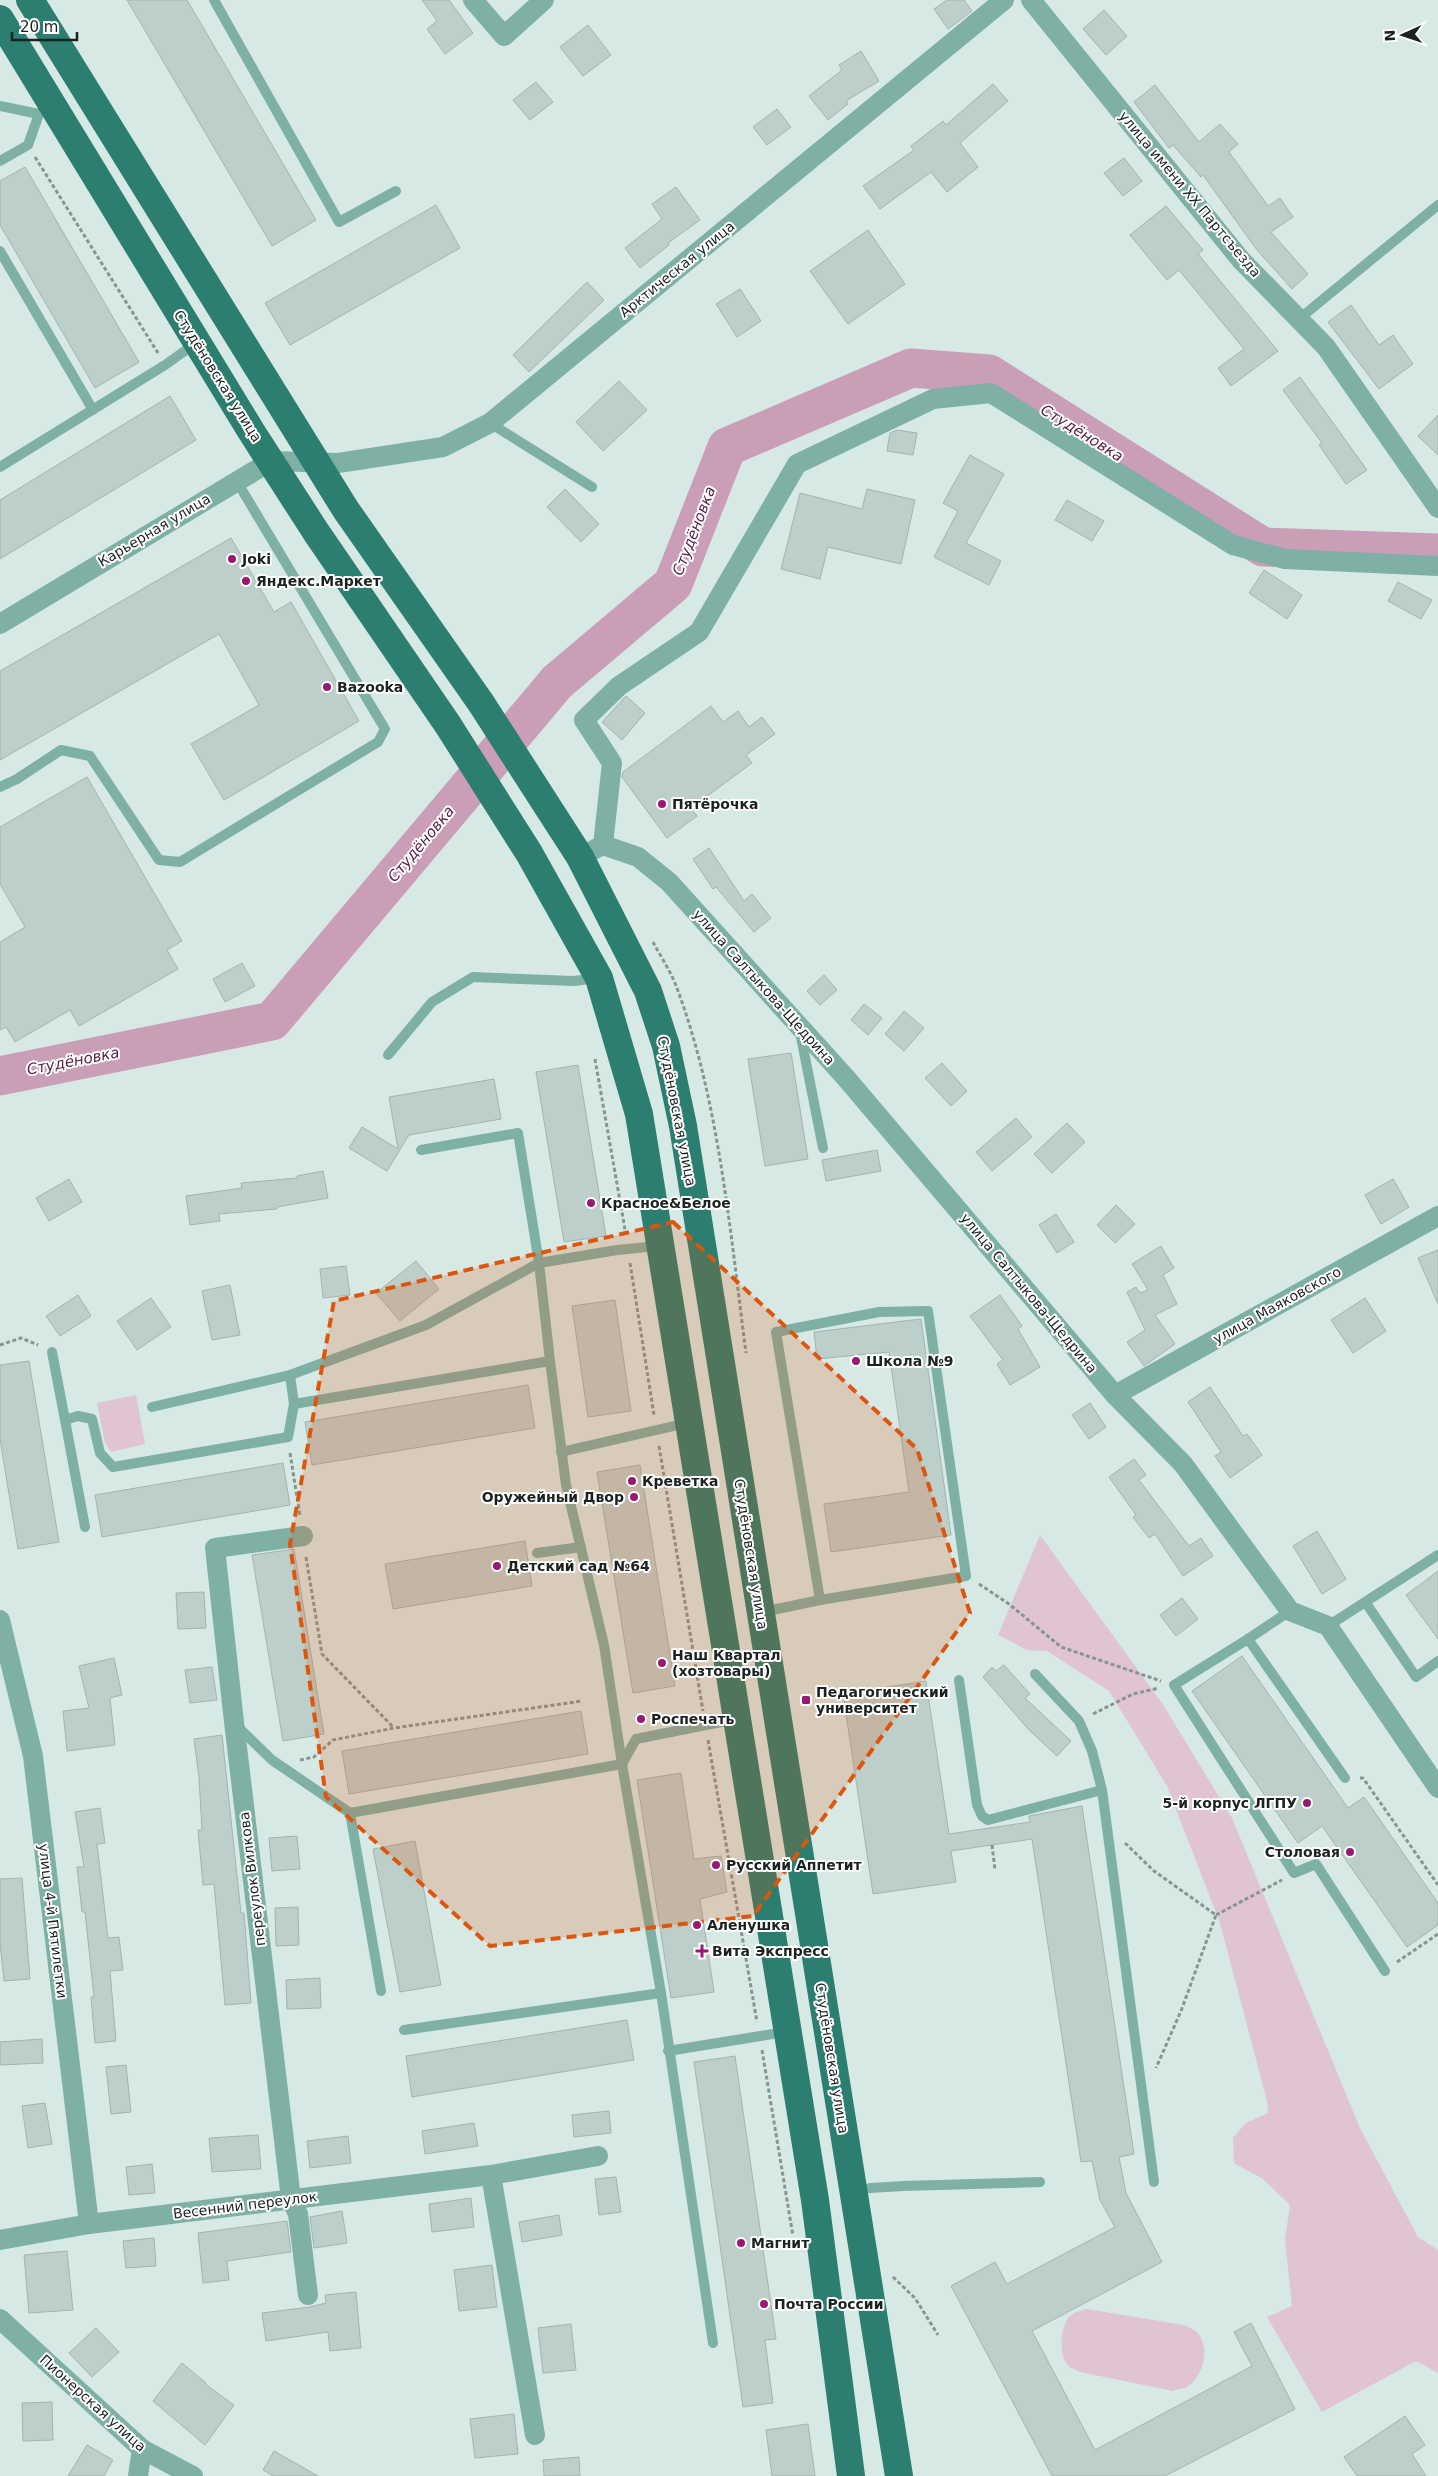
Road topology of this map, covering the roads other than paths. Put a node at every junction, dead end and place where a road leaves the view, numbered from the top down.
1 (30, 0) edge
2 (214, 0) edge
3 (473, 0) edge
4 (544, 0) edge
5 (1004, 0) edge
6 (1031, 0) edge
7 (0, 19) edge
8 (0, 106) edge
9 (45, 110) junction
10 (0, 161) edge
11 (396, 191) dead end
12 (1438, 205) edge
13 (0, 251) edge
14 (1299, 319) junction
15 (197, 342) junction
16 (284, 409) junction
17 (93, 410) junction
18 (490, 423) junction
19 (251, 431) junction
20 (271, 461) junction
21 (316, 461) junction
22 (0, 467) edge
23 (236, 480) junction
24 (592, 486) dead end
25 (1438, 508) edge
26 (346, 510) junction
27 (316, 532) junction
28 (1438, 566) edge
29 (0, 624) edge
30 (0, 787) edge
31 (592, 851) junction
32 (599, 978) junction
33 (798, 1025) junction
34 (388, 1055) dead end
35 (823, 1148) dead end
36 (421, 1150) dead end
37 (1438, 1216) edge
38 (660, 1246) junction
39 (539, 1263) junction
40 (52, 1352) road end
41 (550, 1361) junction
42 (290, 1375) junction
43 (1115, 1395) junction
44 (294, 1404) junction
45 (152, 1407) dead end
46 (65, 1420) junction
47 (688, 1423) junction
48 (562, 1452) junction
49 (85, 1527) dead end
50 (303, 1536) road end
51 (581, 1547) junction
52 (537, 1553) dead end
53 (1438, 1555) edge
54 (820, 1600) junction
55 (1366, 1603) junction
56 (1290, 1612) junction
57 (760, 1613) junction
58 (0, 1620) edge
59 (1328, 1626) junction
60 (1248, 1639) junction
61 (1438, 1661) edge
62 (1035, 1674) dead end
63 (958, 1680) dead end
64 (736, 1719) junction
65 (234, 1722) junction
66 (622, 1764) junction
67 (1345, 1778) road end
68 (1438, 1788) edge
69 (1102, 1790) junction
70 (350, 1813) junction
71 (1385, 1971) road end
72 (381, 1992) dead end
73 (661, 1993) junction
74 (404, 2030) dead end
75 (787, 2032) junction
76 (668, 2051) junction
77 (598, 2156) dead end
78 (491, 2175) junction
79 (1040, 2182) dead end
80 (1154, 2182) dead end
81 (853, 2192) junction
82 (291, 2199) junction
83 (89, 2224) junction
84 (0, 2240) edge
85 (308, 2295) dead end
86 (0, 2319) edge
87 (713, 2343) dead end
88 (535, 2435) dead end
89 (142, 2449) junction
90 (138, 2476) edge
91 (193, 2476) edge
92 (851, 2476) edge
93 (899, 2476) edge

1 - 16 main road
2 - 11 lane
3 - 4 street
5 - 18 street, Арктическая улица
6 - 14 street, улица имени ХХ Партсъезда
7 - 9 main road, Студёновская улица
8 - 9 lane
9 - 10 lane
9 - 15 main road, Студёновская улица
12 - 14 lane
13 - 17 lane
14 - 25 street, улица имени ХХ Партсъезда
15 - 17 lane
15 - 19 main road, Студёновская улица
16 - 19 main road
16 - 21 main road
17 - 22 lane
18 - 21 street, Арктическая улица
18 - 24 lane
19 - 20 main road, Студёновская улица
20 - 21 street, Карьерная улица
20 - 23 street, Карьерная улица
20 - 27 main road, Студёновская улица
21 - 26 main road
23 - 29 street, Карьерная улица
23 - 30 lane
26 - 27 main road
26 - 31 main road, Студёновская улица
27 - 32 main road, Студёновская улица
28 - 31 street
31 - 33 street, улица Салтыкова-Щедрина
31 - 57 main road, Студёновская улица
32 - 34 lane
32 - 38 main road
33 - 35 lane
33 - 43 street, улица Салтыкова-Щедрина
36 - 39 lane
37 - 43 street, улица Маяковского
38 - 39 lane
38 - 47 main road
39 - 41 lane
39 - 42 lane
40 - 46 lane
41 - 44 lane
41 - 48 lane
42 - 44 lane
42 - 45 lane
43 - 56 street, улица Салтыкова-Щедрина
44 - 46 lane
46 - 49 lane
47 - 48 lane
47 - 64 main road
48 - 51 lane
50 - 65 street, переулок Вилкова
51 - 52 lane
51 - 66 lane
53 - 55 lane
54 - 54 lane
54 - 57 lane
55 - 59 lane
55 - 61 lane
56 - 59 street
56 - 60 lane
57 - 81 main road, Студёновская улица
58 - 83 street, улица 4-й Пятилетки
59 - 68 street
60 - 67 lane
60 - 71 lane
62 - 69 lane
63 - 69 lane
64 - 66 lane
64 - 75 main road
65 - 70 lane
65 - 82 street, переулок Вилкова
66 - 70 lane
66 - 73 lane
69 - 80 lane
70 - 72 lane
73 - 74 lane
73 - 76 lane
75 - 76 lane
75 - 92 main road
76 - 87 lane
77 - 78 street, Весенний переулок
78 - 82 street, Весенний переулок
78 - 88 street
79 - 81 lane
81 - 93 main road, Студёновская улица
82 - 83 street, Весенний переулок
82 - 85 street, переулок Вилкова
83 - 84 street, Весенний переулок
86 - 89 street, Пионерская улица
89 - 90 street
89 - 91 street, Пионерская улица

